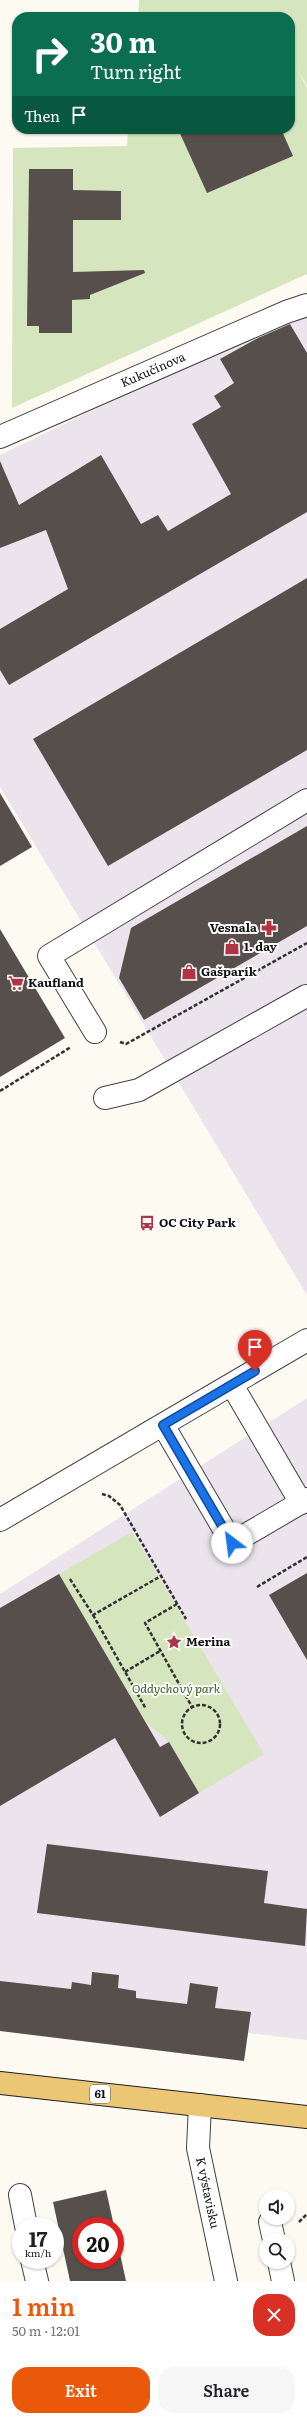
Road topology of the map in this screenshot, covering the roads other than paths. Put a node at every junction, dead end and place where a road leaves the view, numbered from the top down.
1 (307, 305) edge
2 (0, 437) edge
3 (307, 800) edge
4 (306, 996) edge
5 (95, 1032) road end
6 (105, 1098) dead end
7 (305, 1346) edge
8 (232, 1385) junction
9 (163, 1425) junction
10 (304, 1501) edge
11 (0, 1520) edge
12 (0, 2083) edge
13 (200, 2105) junction
14 (307, 2117) edge
15 (20, 2195) dead end
16 (24, 2217) edge
17 (34, 2269) edge
18 (280, 2269) edge
19 (37, 2281) edge
20 (226, 2281) edge
21 (283, 2281) edge

1 - 2 street, Kukučínova
3 - 5 street
4 - 6 street
7 - 8 street
8 - 9 street
8 - 10 street
9 - 10 street
9 - 11 street
12 - 13 main road, 61
13 - 14 main road, 61
13 - 20 street, K výstavisku
15 - 16 street
17 - 19 street
18 - 21 street

